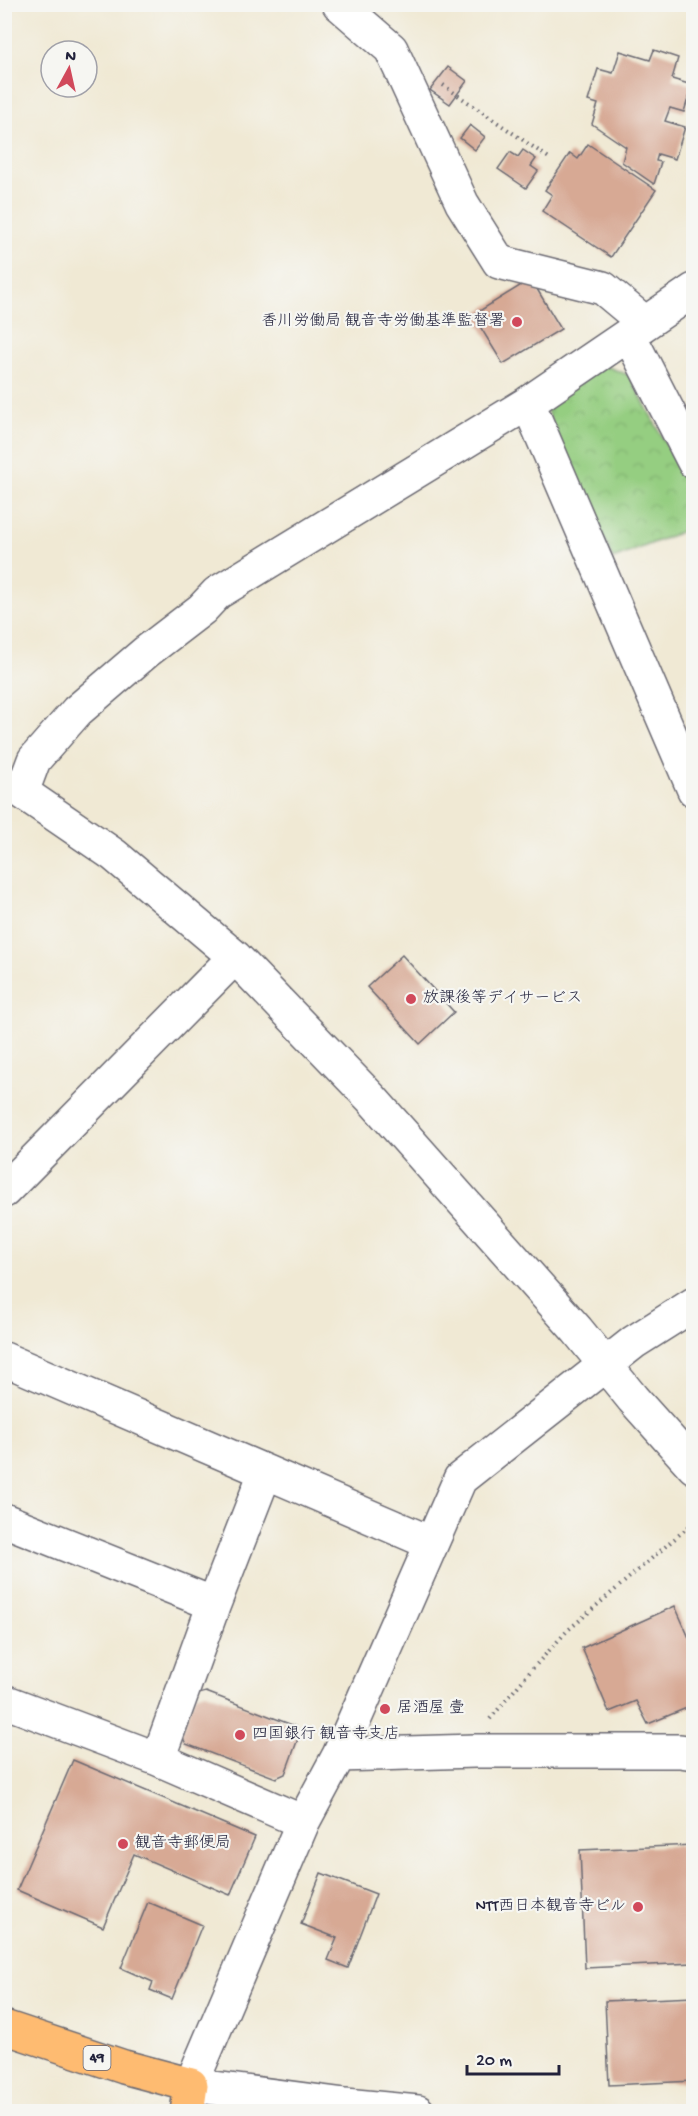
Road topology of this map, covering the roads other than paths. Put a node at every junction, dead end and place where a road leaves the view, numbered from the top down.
1 (339, 4) edge
2 (693, 290) edge
3 (637, 329) junction
4 (528, 403) junction
5 (693, 462) edge
6 (13, 787) edge
7 (693, 790) edge
8 (235, 957) junction
9 (4, 1191) edge
10 (693, 1304) edge
11 (4, 1359) edge
12 (606, 1365) junction
13 (693, 1467) edge
14 (265, 1473) junction
15 (4, 1520) edge
16 (431, 1543) junction
17 (214, 1604) junction
18 (4, 1701) edge
19 (693, 1753) edge
20 (339, 1755) junction
21 (158, 1759) junction
22 (303, 1822) junction
23 (4, 2026) edge
24 (189, 2098) edge
25 (346, 2108) edge
26 (418, 2112) edge

1 - 3 street
2 - 3 street
3 - 4 street
3 - 5 street
4 - 6 street
4 - 7 street
6 - 8 street
8 - 9 street
8 - 12 street
10 - 12 street
11 - 14 street
12 - 13 street
12 - 16 street
14 - 16 street
14 - 17 street
15 - 17 street
16 - 20 street
17 - 21 street
18 - 21 street
19 - 20 street
20 - 22 street
21 - 22 street
22 - 24 street
23 - 24 main road, 49
24 - 25 street
25 - 26 street

